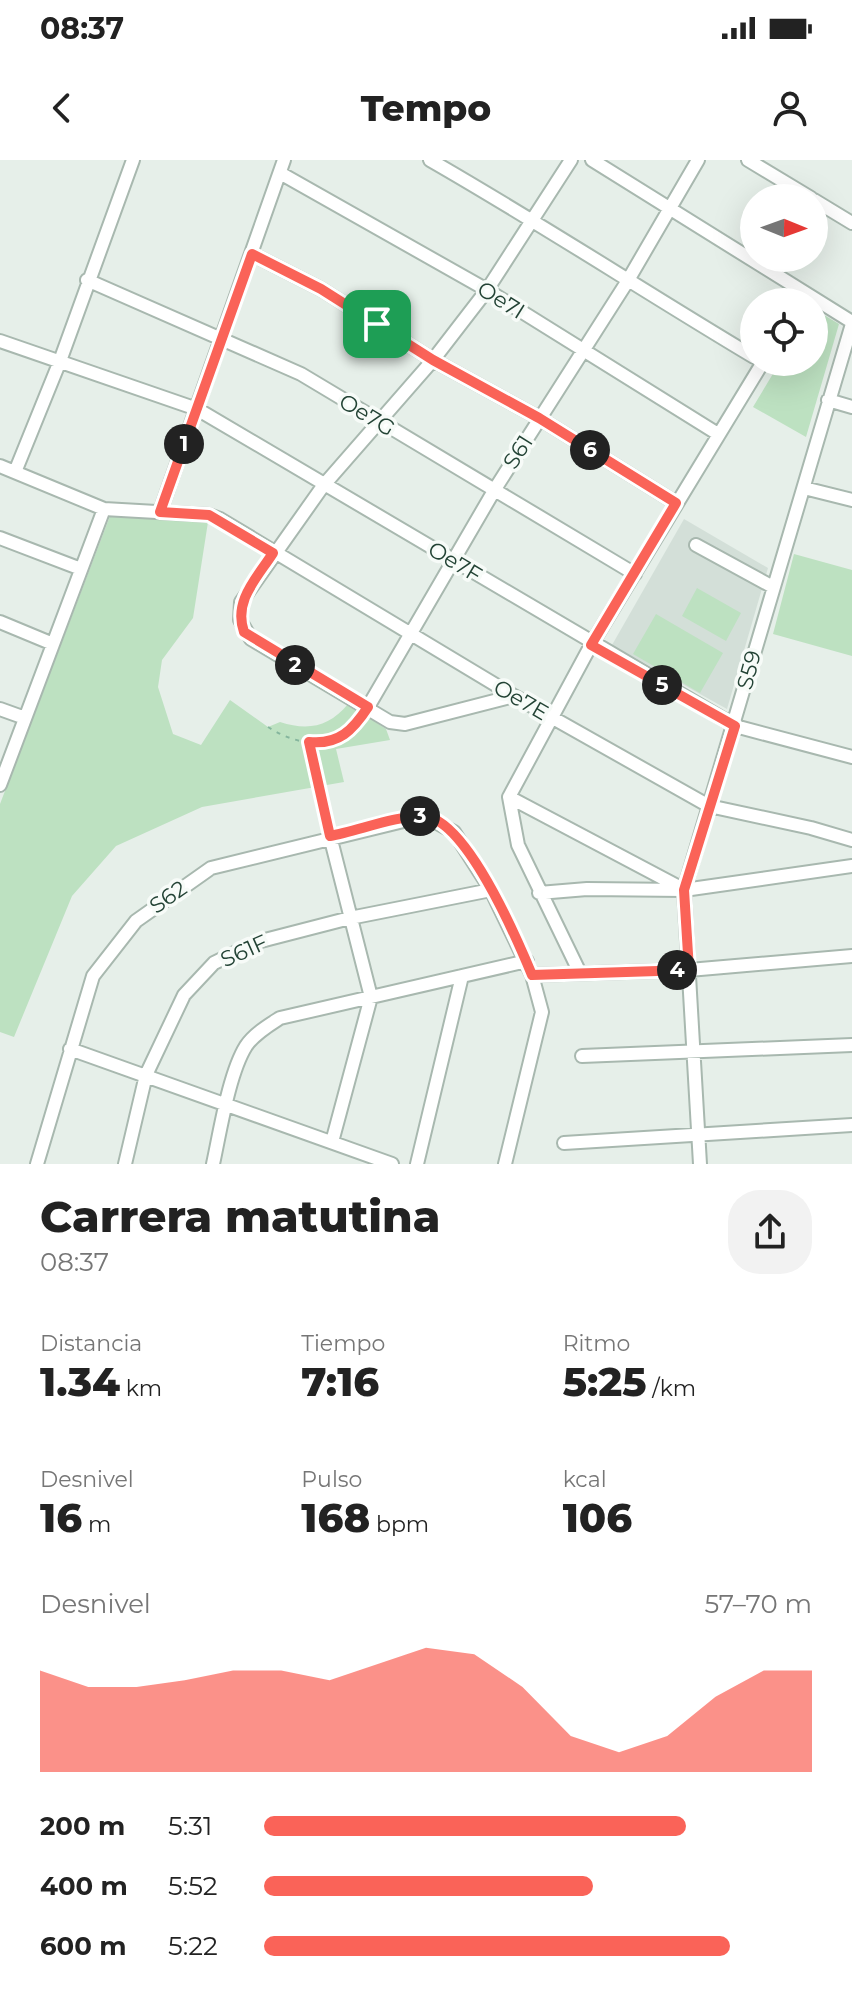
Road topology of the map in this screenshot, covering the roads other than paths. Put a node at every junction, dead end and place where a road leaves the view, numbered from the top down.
1 (133, 160) edge
2 (284, 160) edge
3 (430, 160) edge
4 (571, 160) edge
5 (592, 160) edge
6 (698, 160) edge
7 (748, 160) edge
8 (280, 173) junction
9 (787, 184) edge
10 (669, 209) junction
11 (828, 209) edge
12 (535, 221) junction
13 (852, 223) edge
14 (252, 254) junction
15 (87, 280) junction
16 (627, 282) junction
17 (801, 288) edge
18 (487, 290) junction
19 (828, 306) edge
20 (852, 323) edge
21 (0, 341) edge
22 (221, 341) junction
23 (740, 349) edge
24 (583, 351) junction
25 (433, 360) junction
26 (60, 361) junction
27 (754, 376) edge
28 (828, 400) junction
29 (852, 407) edge
30 (197, 409) junction
31 (539, 418) junction
32 (378, 422) junction
33 (718, 434) junction
34 (0, 466) edge
35 (15, 472) junction
36 (323, 486) junction
37 (804, 488) junction
38 (495, 489) junction
39 (852, 500) edge
40 (676, 503) junction
41 (104, 509) junction
42 (160, 512) junction
43 (0, 538) edge
44 (696, 545) dead end
45 (273, 553) junction
46 (452, 560) junction
47 (81, 569) junction
48 (635, 574) junction
49 (773, 587) junction
50 (0, 622) edge
51 (410, 631) junction
52 (53, 644) junction
53 (591, 645) junction
54 (514, 696) junction
55 (368, 707) junction
56 (0, 709) edge
57 (551, 717) junction
58 (25, 718) junction
59 (735, 726) junction
60 (852, 757) edge
61 (0, 785) edge
62 (509, 797) junction
63 (709, 806) junction
64 (330, 836) junction
65 (852, 840) edge
66 (852, 866) edge
67 (491, 890) junction
68 (684, 890) junction
69 (539, 893) junction
70 (350, 918) junction
71 (852, 956) edge
72 (527, 961) junction
73 (689, 970) junction
74 (580, 973) junction
75 (532, 975) junction
76 (462, 976) junction
77 (371, 997) junction
78 (852, 1045) edge
79 (70, 1049) junction
80 (695, 1053) junction
81 (582, 1056) dead end
82 (146, 1075) junction
83 (227, 1104) junction
84 (852, 1125) edge
85 (699, 1135) junction
86 (332, 1142) junction
87 (564, 1143) dead end
88 (37, 1164) edge
89 (125, 1164) edge
90 (213, 1164) edge
91 (392, 1164) edge
92 (417, 1164) edge
93 (505, 1164) edge
94 (700, 1164) edge

1 - 15 street
2 - 8 street
3 - 12 street
4 - 12 street
5 - 10 street
6 - 10 street, S61
7 - 9 street
8 - 14 street
8 - 18 street, Oe7I
10 - 16 street, S61
10 - 17 street
11 - 13 street
12 - 16 street
12 - 18 street
14 - 22 street
14 - 25 street
15 - 22 street, Oe7G
15 - 26 street
16 - 23 street
16 - 24 street, S61
18 - 24 street, Oe7I
18 - 25 street
19 - 20 street
20 - 28 street, S59
21 - 26 street, Oe7F
22 - 30 street
22 - 32 street, Oe7G
24 - 31 street, S61
24 - 33 street, Oe7I
25 - 31 street
25 - 32 street
26 - 30 street, Oe7F
26 - 35 street
27 - 33 street
28 - 29 street
28 - 37 street, S59
30 - 36 street, Oe7F
30 - 42 street
31 - 38 street, S61
31 - 40 street
32 - 36 street
32 - 38 street, Oe7G
33 - 40 street
34 - 35 street
35 - 41 street
36 - 45 street
36 - 46 street, Oe7F
37 - 39 street
37 - 49 street, S59
38 - 46 street, S61
38 - 48 street, Oe7G
40 - 48 street
41 - 42 street
41 - 47 street
42 - 45 street, Oe7E
43 - 47 street
44 - 49 street
45 - 51 street, Oe7E
45 - 55 street
46 - 51 street, S61
46 - 53 street, Oe7F
47 - 52 street
48 - 53 street
49 - 59 street, S59
50 - 52 street
51 - 54 street, Oe7E
51 - 55 street, S61
52 - 58 street
53 - 57 street
53 - 59 street, Oe7F
54 - 55 street
54 - 57 street, Oe7E
56 - 58 street
57 - 62 street
57 - 63 street, Oe7E
58 - 61 street
59 - 60 street, Oe7F
59 - 63 street, S59
62 - 68 street
62 - 69 street
63 - 65 street, Oe7E
63 - 68 street, S59
64 - 67 street, S62
64 - 70 street
64 - 79 street, S62
66 - 68 street
67 - 70 street, S61F
67 - 72 street
68 - 69 street
68 - 73 street, S59
69 - 74 street
70 - 77 street
70 - 82 street, S61F
71 - 73 street
72 - 75 street
72 - 76 street
73 - 74 street
73 - 80 street, S59
74 - 75 street
75 - 93 street
76 - 77 street
76 - 92 street
77 - 83 street
77 - 86 street
78 - 80 street
79 - 82 street
79 - 88 street, S62
80 - 81 street
80 - 85 street, S59
82 - 83 street
82 - 89 street, S61F
83 - 86 street
83 - 90 street
84 - 85 street
85 - 87 street
85 - 94 street, S59
86 - 91 street

